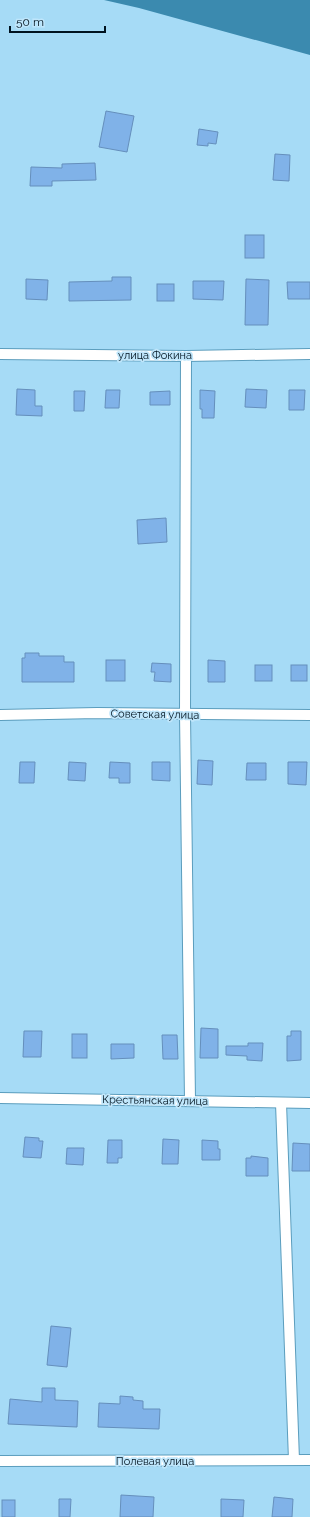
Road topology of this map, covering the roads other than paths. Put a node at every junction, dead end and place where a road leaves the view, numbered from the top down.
1 (0, 354) edge
2 (310, 354) edge
3 (186, 356) junction
4 (185, 714) junction
5 (0, 715) edge
6 (310, 715) edge
7 (0, 1098) edge
8 (190, 1100) junction
9 (281, 1103) junction
10 (310, 1103) edge
11 (294, 1460) junction
12 (310, 1460) edge
13 (0, 1461) edge

1 - 3 street, улица Фокина
2 - 3 street, улица Фокина
3 - 4 street
4 - 5 street, Советская улица
4 - 6 street, Советская улица
4 - 8 street
7 - 8 street, Крестьянская улица
8 - 9 street, Крестьянская улица
9 - 10 street, Крестьянская улица
9 - 11 street
11 - 12 street, Полевая улица
11 - 13 street, Полевая улица

